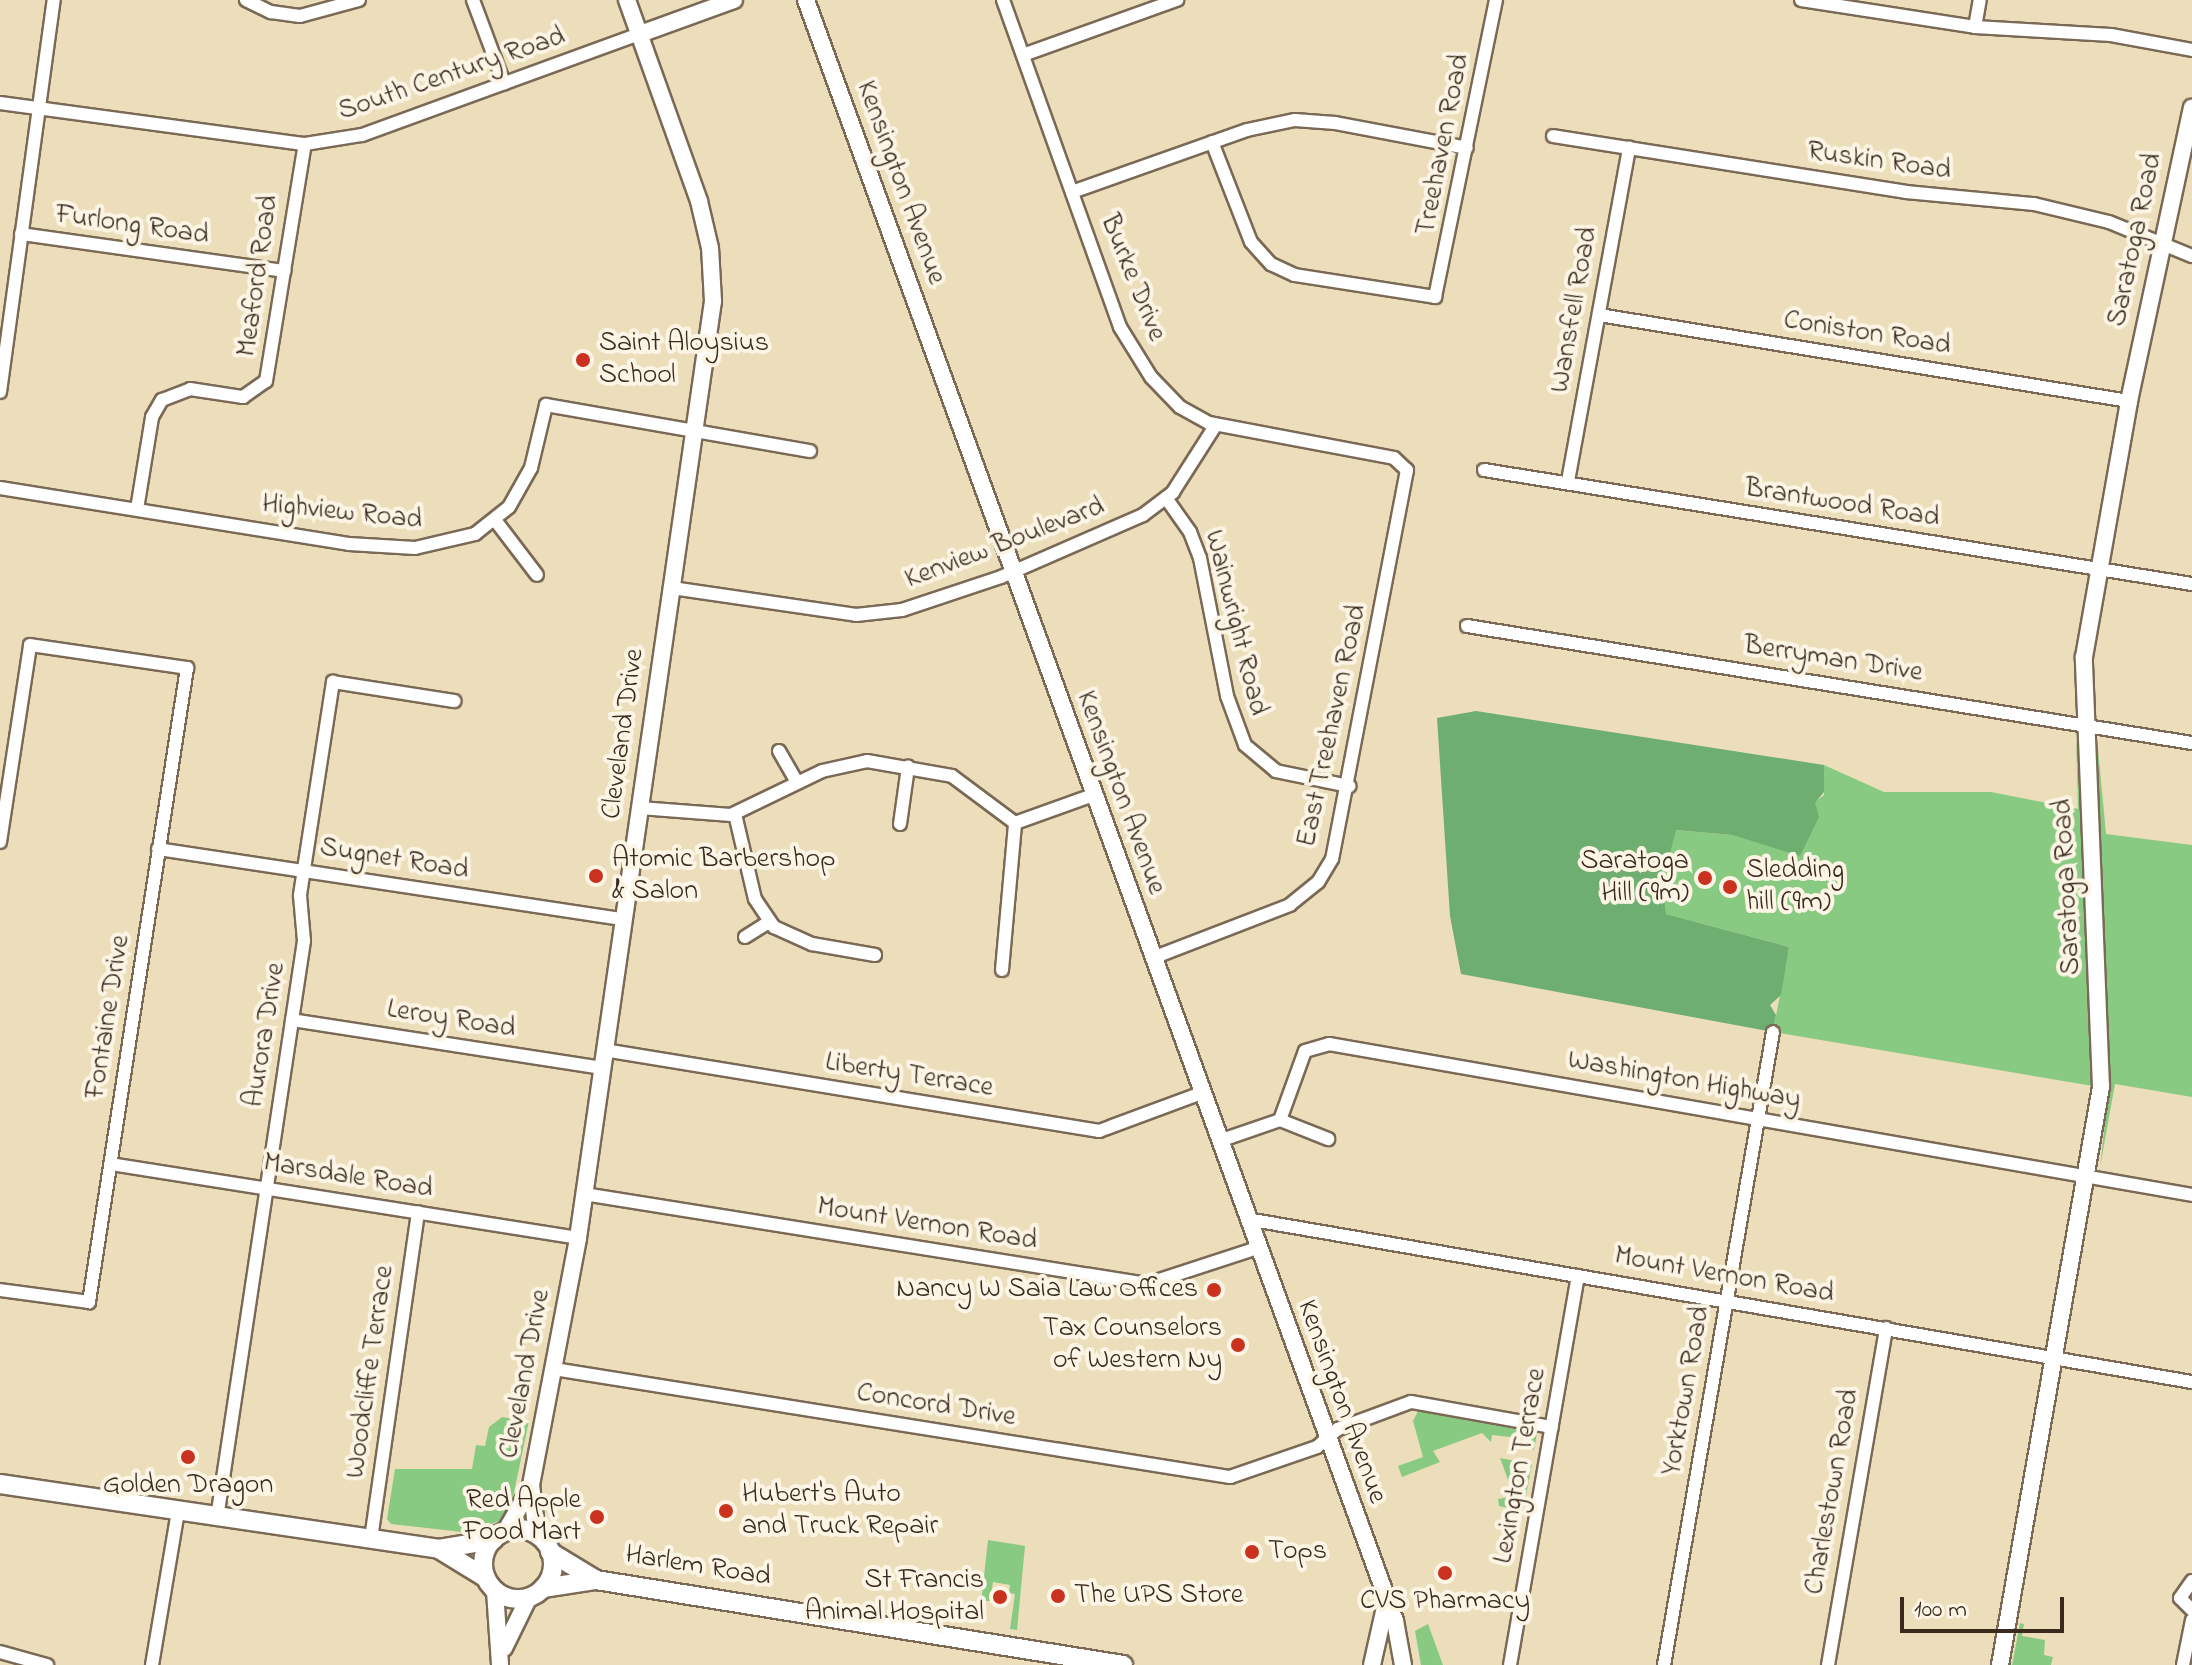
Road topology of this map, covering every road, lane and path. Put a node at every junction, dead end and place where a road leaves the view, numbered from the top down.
1 (54, 0) edge
2 (246, 0) edge
3 (359, 0) edge
4 (473, 0) edge
5 (627, 0) edge
6 (734, 0) edge
7 (806, 0) edge
8 (1003, 0) edge
9 (1177, 0) edge
10 (1496, 0) edge
11 (1801, 0) edge
12 (1980, 0) edge
13 (1819, 1) edge
14 (1975, 27) junction
15 (640, 34) junction
16 (2192, 50) edge
17 (1023, 55) junction
18 (504, 83) junction
19 (0, 103) edge
20 (39, 108) junction
21 (2192, 108) edge
22 (1553, 136) dead end
23 (1212, 142) junction
24 (305, 144) junction
25 (1467, 148) junction
26 (1629, 148) junction
27 (1072, 192) junction
28 (21, 234) junction
29 (2162, 240) junction
30 (2192, 256) edge
31 (284, 271) junction
32 (1599, 315) junction
33 (0, 392) edge
34 (2129, 401) junction
35 (1215, 426) junction
36 (696, 432) junction
37 (810, 451) dead end
38 (1484, 470) dead end
39 (1568, 481) junction
40 (0, 488) edge
41 (1166, 498) junction
42 (137, 509) junction
43 (495, 520) junction
44 (2098, 569) junction
45 (1012, 570) junction
46 (537, 575) dead end
47 (1386, 584) joint
48 (2192, 584) edge
49 (672, 588) junction
50 (1467, 626) dead end
51 (455, 701) dead end
52 (2088, 726) junction
53 (2192, 743) edge
54 (779, 751) dead end
55 (908, 767) junction
56 (797, 782) junction
57 (1349, 786) junction
58 (1093, 795) junction
59 (640, 808) junction
60 (735, 814) junction
61 (1015, 823) junction
62 (900, 824) dead end
63 (0, 842) edge
64 (158, 849) junction
65 (303, 871) junction
66 (623, 919) junction
67 (769, 922) junction
68 (745, 937) dead end
69 (875, 955) dead end
70 (1153, 958) junction
71 (1002, 970) dead end
72 (292, 1020) junction
73 (1773, 1032) dead end
74 (604, 1050) junction
75 (601, 1068) junction
76 (1201, 1093) junction
77 (1759, 1119) junction
78 (1280, 1120) junction
79 (1328, 1139) dead end
80 (1219, 1141) junction
81 (111, 1164) junction
82 (2085, 1177) junction
83 (267, 1189) junction
84 (584, 1194) junction
85 (2192, 1195) edge
86 (418, 1212) junction
87 (1247, 1219) junction
88 (578, 1238) junction
89 (1257, 1248) junction
90 (1578, 1276) junction
91 (0, 1290) edge
92 (1727, 1301) junction
93 (1886, 1328) junction
94 (2053, 1358) junction
95 (554, 1369) junction
96 (2192, 1382) edge
97 (1552, 1427) junction
98 (1327, 1439) junction
99 (0, 1484) edge
100 (531, 1485) junction
101 (178, 1512) junction
102 (217, 1518) junction
103 (537, 1535) junction
104 (499, 1536) junction
105 (371, 1539) junction
106 (439, 1549) junction
107 (550, 1552) junction
108 (596, 1580) junction
109 (2192, 1581) edge
110 (490, 1585) junction
111 (536, 1593) junction
112 (1386, 1603) junction
113 (2192, 1610) edge
114 (2192, 1620) edge
115 (0, 1652) edge
116 (501, 1659) edge
117 (47, 1665) edge
118 (152, 1665) edge
119 (1123, 1665) edge
120 (1372, 1665) edge
121 (1403, 1665) edge
122 (1510, 1665) edge
123 (1664, 1665) edge
124 (1828, 1665) edge
125 (2000, 1665) edge
126 (2183, 1665) edge

1 - 20 street
2 - 3 street
4 - 18 street
5 - 15 street, Cleveland Drive
6 - 15 street
7 - 45 street, Kensington Avenue
8 - 17 street, Burke Drive
9 - 17 street
10 - 25 street, Treehaven Road
11 - 13 street
12 - 14 street
13 - 14 street
14 - 16 street
15 - 18 street, South Century Road
15 - 36 street, Cleveland Drive
17 - 27 street, Burke Drive
18 - 24 street, South Century Road
19 - 20 street, South Century Road
20 - 24 street, South Century Road
20 - 28 street
21 - 29 street, Saratoga Road
22 - 26 street, Ruskin Road
23 - 25 street
23 - 25 street, Treehaven Road
23 - 27 street
24 - 31 street, Meaford Road
26 - 29 street, Ruskin Road
26 - 32 street, Wansfell Road
27 - 35 street, Burke Drive
28 - 31 street, Furlong Road
28 - 33 street
29 - 30 street, Ruskin Road
29 - 34 street, Saratoga Road
31 - 42 street, Meaford Road
32 - 34 street, Coniston Road
32 - 39 street, Wansfell Road
34 - 44 street, Saratoga Road
35 - 41 street, Kenview Boulevard
35 - 47 street, Burke Drive
36 - 37 street
36 - 43 street, Highview Road
36 - 49 street, Cleveland Drive
38 - 39 street, Brantwood Road
39 - 44 street, Brantwood Road
40 - 42 street, Highview Road
41 - 45 street, Kenview Boulevard
41 - 57 street, Wainwright Road
42 - 43 street, Highview Road
43 - 46 street
44 - 48 street, Brantwood Road
44 - 52 street, Saratoga Road
45 - 49 street, Kenview Boulevard
45 - 58 street, Kensington Avenue
47 - 57 street, East Treehaven Road
49 - 59 street, Cleveland Drive
50 - 52 street, Berryman Drive
51 - 65 street, Aurora Drive
52 - 53 street, Berryman Drive
52 - 82 street, Saratoga Road
54 - 56 street
55 - 56 street
55 - 61 street
55 - 62 street
56 - 60 street
57 - 70 street, East Treehaven Road
58 - 61 street
58 - 70 street, Kensington Avenue
59 - 60 street
59 - 66 street, Cleveland Drive
60 - 67 street
61 - 71 street
63 - 64 street, Fontaine Drive
64 - 65 street, Sugnet Road
64 - 81 street, Fontaine Drive
65 - 66 street, Sugnet Road
65 - 72 street, Aurora Drive
66 - 74 street, Cleveland Drive
67 - 68 street
67 - 69 street
70 - 76 street, Kensington Avenue
72 - 75 street, Leroy Road
72 - 83 street, Aurora Drive
73 - 77 street, Yorktown Road
74 - 75 street, Cleveland Drive
74 - 76 street, Liberty Terrace
75 - 84 street, Cleveland Drive
76 - 80 street, Kensington Avenue
77 - 78 street, Washington Highway
77 - 82 street, Washington Highway
77 - 92 street, Yorktown Road
78 - 79 street
78 - 80 street
80 - 87 street, Kensington Avenue
81 - 83 street, Marsdale Road
81 - 91 street, Fontaine Drive
82 - 85 street, Washington Highway
82 - 94 street, Saratoga Road
83 - 86 street, Marsdale Road
83 - 102 street, Aurora Drive
84 - 88 street, Cleveland Drive
84 - 89 street, Mount Vernon Road
86 - 88 street, Marsdale Road
86 - 105 street, Woodcliffe Terrace
87 - 89 street, Kensington Avenue
87 - 90 street, Mount Vernon Road
88 - 95 street, Cleveland Drive
89 - 98 street, Kensington Avenue
90 - 92 street, Mount Vernon Road
90 - 97 street, Lexington Terrace
92 - 93 street, Mount Vernon Road
92 - 123 street, Yorktown Road
93 - 94 street, Mount Vernon Road
93 - 124 street, Charlestown Road
94 - 96 street, Mount Vernon Road
94 - 125 street, Saratoga Road
95 - 98 street, Concord Drive
95 - 100 street, Cleveland Drive
97 - 98 street, Concord Drive
97 - 122 street, Lexington Terrace
98 - 112 street, Kensington Avenue
99 - 101 main road
100 - 103 street, Cleveland Drive
100 - 104 street, Cleveland Drive
101 - 102 main road
101 - 118 street
102 - 105 main road
103 - 104 main road
103 - 107 main road
104 - 106 main road
104 - 110 main road
105 - 106 main road
106 - 110 main road
107 - 108 main road, Harlem Road
107 - 111 main road
108 - 111 main road, Harlem Road
108 - 119 main road, Harlem Road
109 - 113 street
110 - 111 main road
110 - 116 street
111 - 116 street
112 - 120 street
112 - 121 street, Kensington Avenue
114 - 126 street
115 - 117 street

